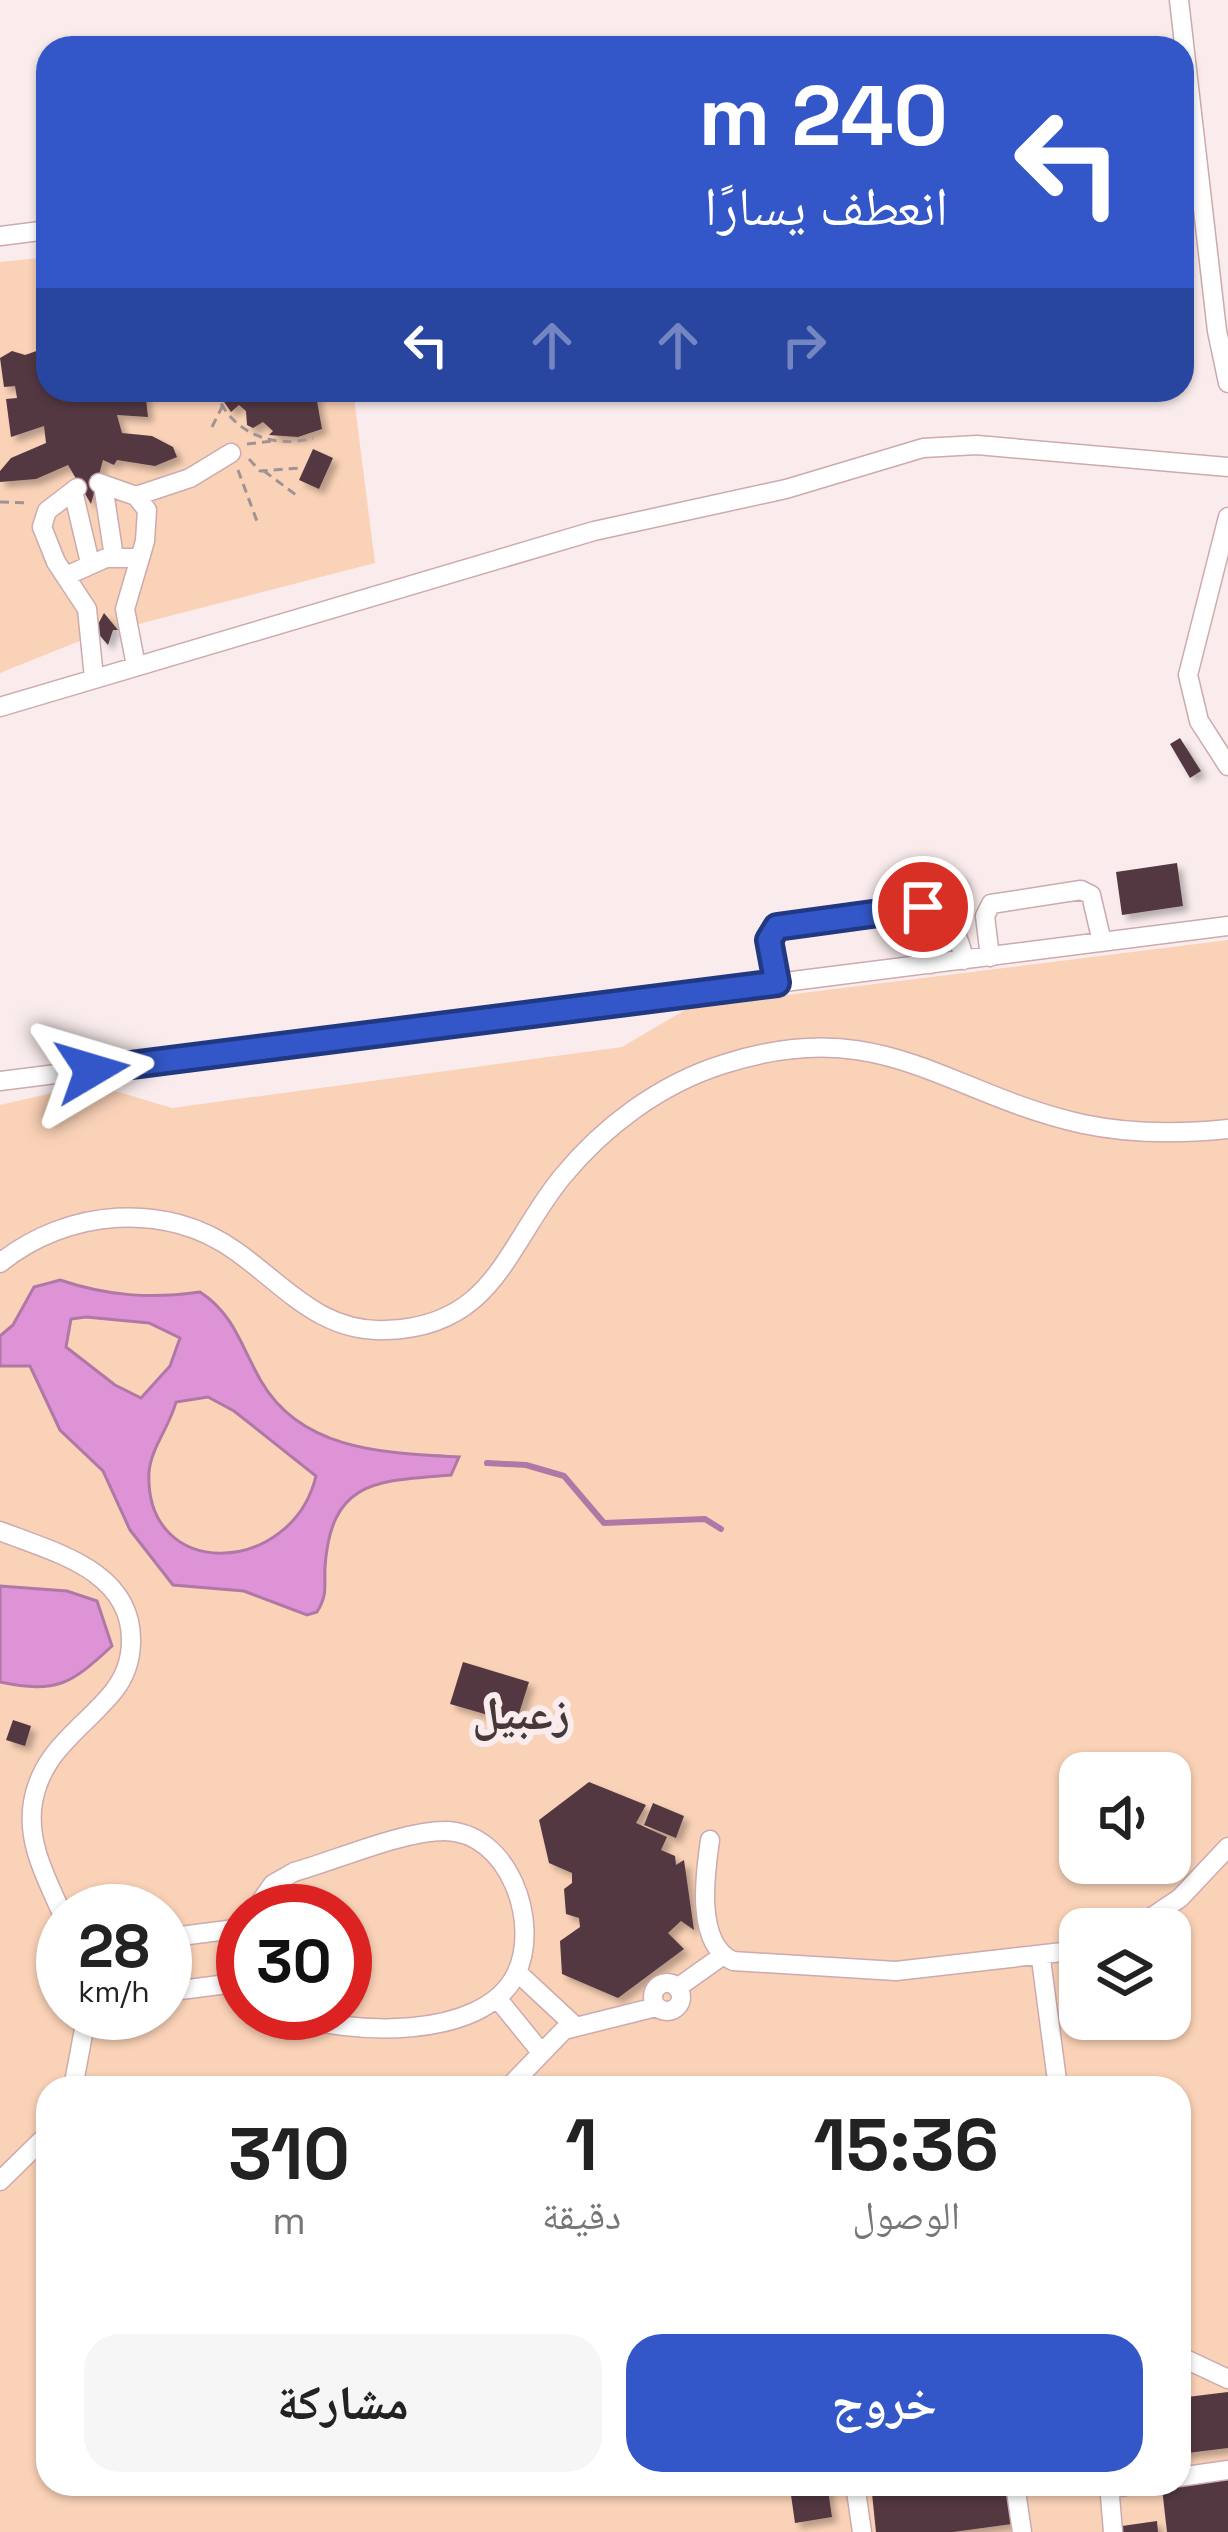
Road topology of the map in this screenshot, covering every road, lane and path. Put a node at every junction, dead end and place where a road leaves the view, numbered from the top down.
1 (1179, 0) edge
2 (1184, 36) edge
3 (1194, 115) edge
4 (36, 232) edge
5 (0, 236) edge
6 (1222, 330) edge
7 (1228, 383) edge
8 (220, 402) edge
9 (222, 407) junction
10 (228, 416) junction
11 (212, 427) dead end
12 (313, 439) dead end
13 (274, 441) junction
14 (234, 445) junction
15 (300, 467) dead end
16 (1228, 467) edge
17 (263, 470) junction
18 (296, 495) dead end
19 (136, 496) junction
20 (1228, 517) edge
21 (258, 524) dead end
22 (114, 557) junction
23 (140, 558) junction
24 (90, 563) junction
25 (66, 576) junction
26 (136, 666) junction
27 (94, 678) junction
28 (0, 707) edge
29 (1228, 766) edge
30 (943, 921) junction
31 (1228, 926) edge
32 (1102, 942) junction
33 (990, 957) junction
34 (964, 960) junction
35 (931, 964) junction
36 (777, 983) junction
37 (0, 1081) edge
38 (1228, 1129) edge
39 (0, 1263) edge
40 (0, 1531) edge
41 (710, 1840) dead end
42 (1228, 1847) edge
43 (51, 1884) edge
44 (275, 1884) edge
45 (1165, 1908) edge
46 (1059, 1954) edge
47 (722, 1956) junction
48 (1041, 1958) junction
49 (518, 1972) junction
50 (497, 1998) junction
51 (574, 2025) junction
52 (372, 2026) edge
53 (82, 2040) edge
54 (540, 2051) junction
55 (75, 2076) edge
56 (518, 2076) edge
57 (1056, 2076) edge
58 (36, 2146) edge
59 (0, 2181) edge
60 (1191, 2362) edge
61 (1228, 2379) edge
62 (1228, 2470) edge
63 (1191, 2475) edge
64 (856, 2496) edge
65 (1018, 2496) edge
66 (1110, 2496) edge
67 (862, 2532) edge
68 (1022, 2532) edge
69 (1113, 2532) edge

1 - 2 street
3 - 6 street
4 - 5 street
6 - 7 street
8 - 9 path
9 - 10 path
9 - 11 path
10 - 13 path
10 - 14 path
12 - 13 path
13 - 14 path
14 - 17 path
14 - 19 street
14 - 21 path
15 - 17 path
16 - 26 street
17 - 18 path
19 - 22 street
19 - 23 street
20 - 29 street
22 - 23 street
22 - 24 street
23 - 26 street
24 - 25 street
24 - 25 street
25 - 27 street
26 - 27 street
27 - 28 street
30 - 34 street
30 - 35 street
30 - 36 street
31 - 32 street
32 - 33 street
32 - 33 street
33 - 34 street
34 - 35 street
35 - 36 street
36 - 37 street
38 - 39 street
40 - 43 street
41 - 47 street
42 - 45 street
44 - 49 street
46 - 48 street
47 - 48 street
47 - 51 street
48 - 57 street
49 - 50 street
49 - 51 street
50 - 52 street
50 - 54 street
51 - 54 street
53 - 55 street
54 - 56 street
58 - 59 street
60 - 61 street
62 - 63 street
64 - 67 street
65 - 68 street
66 - 69 street

